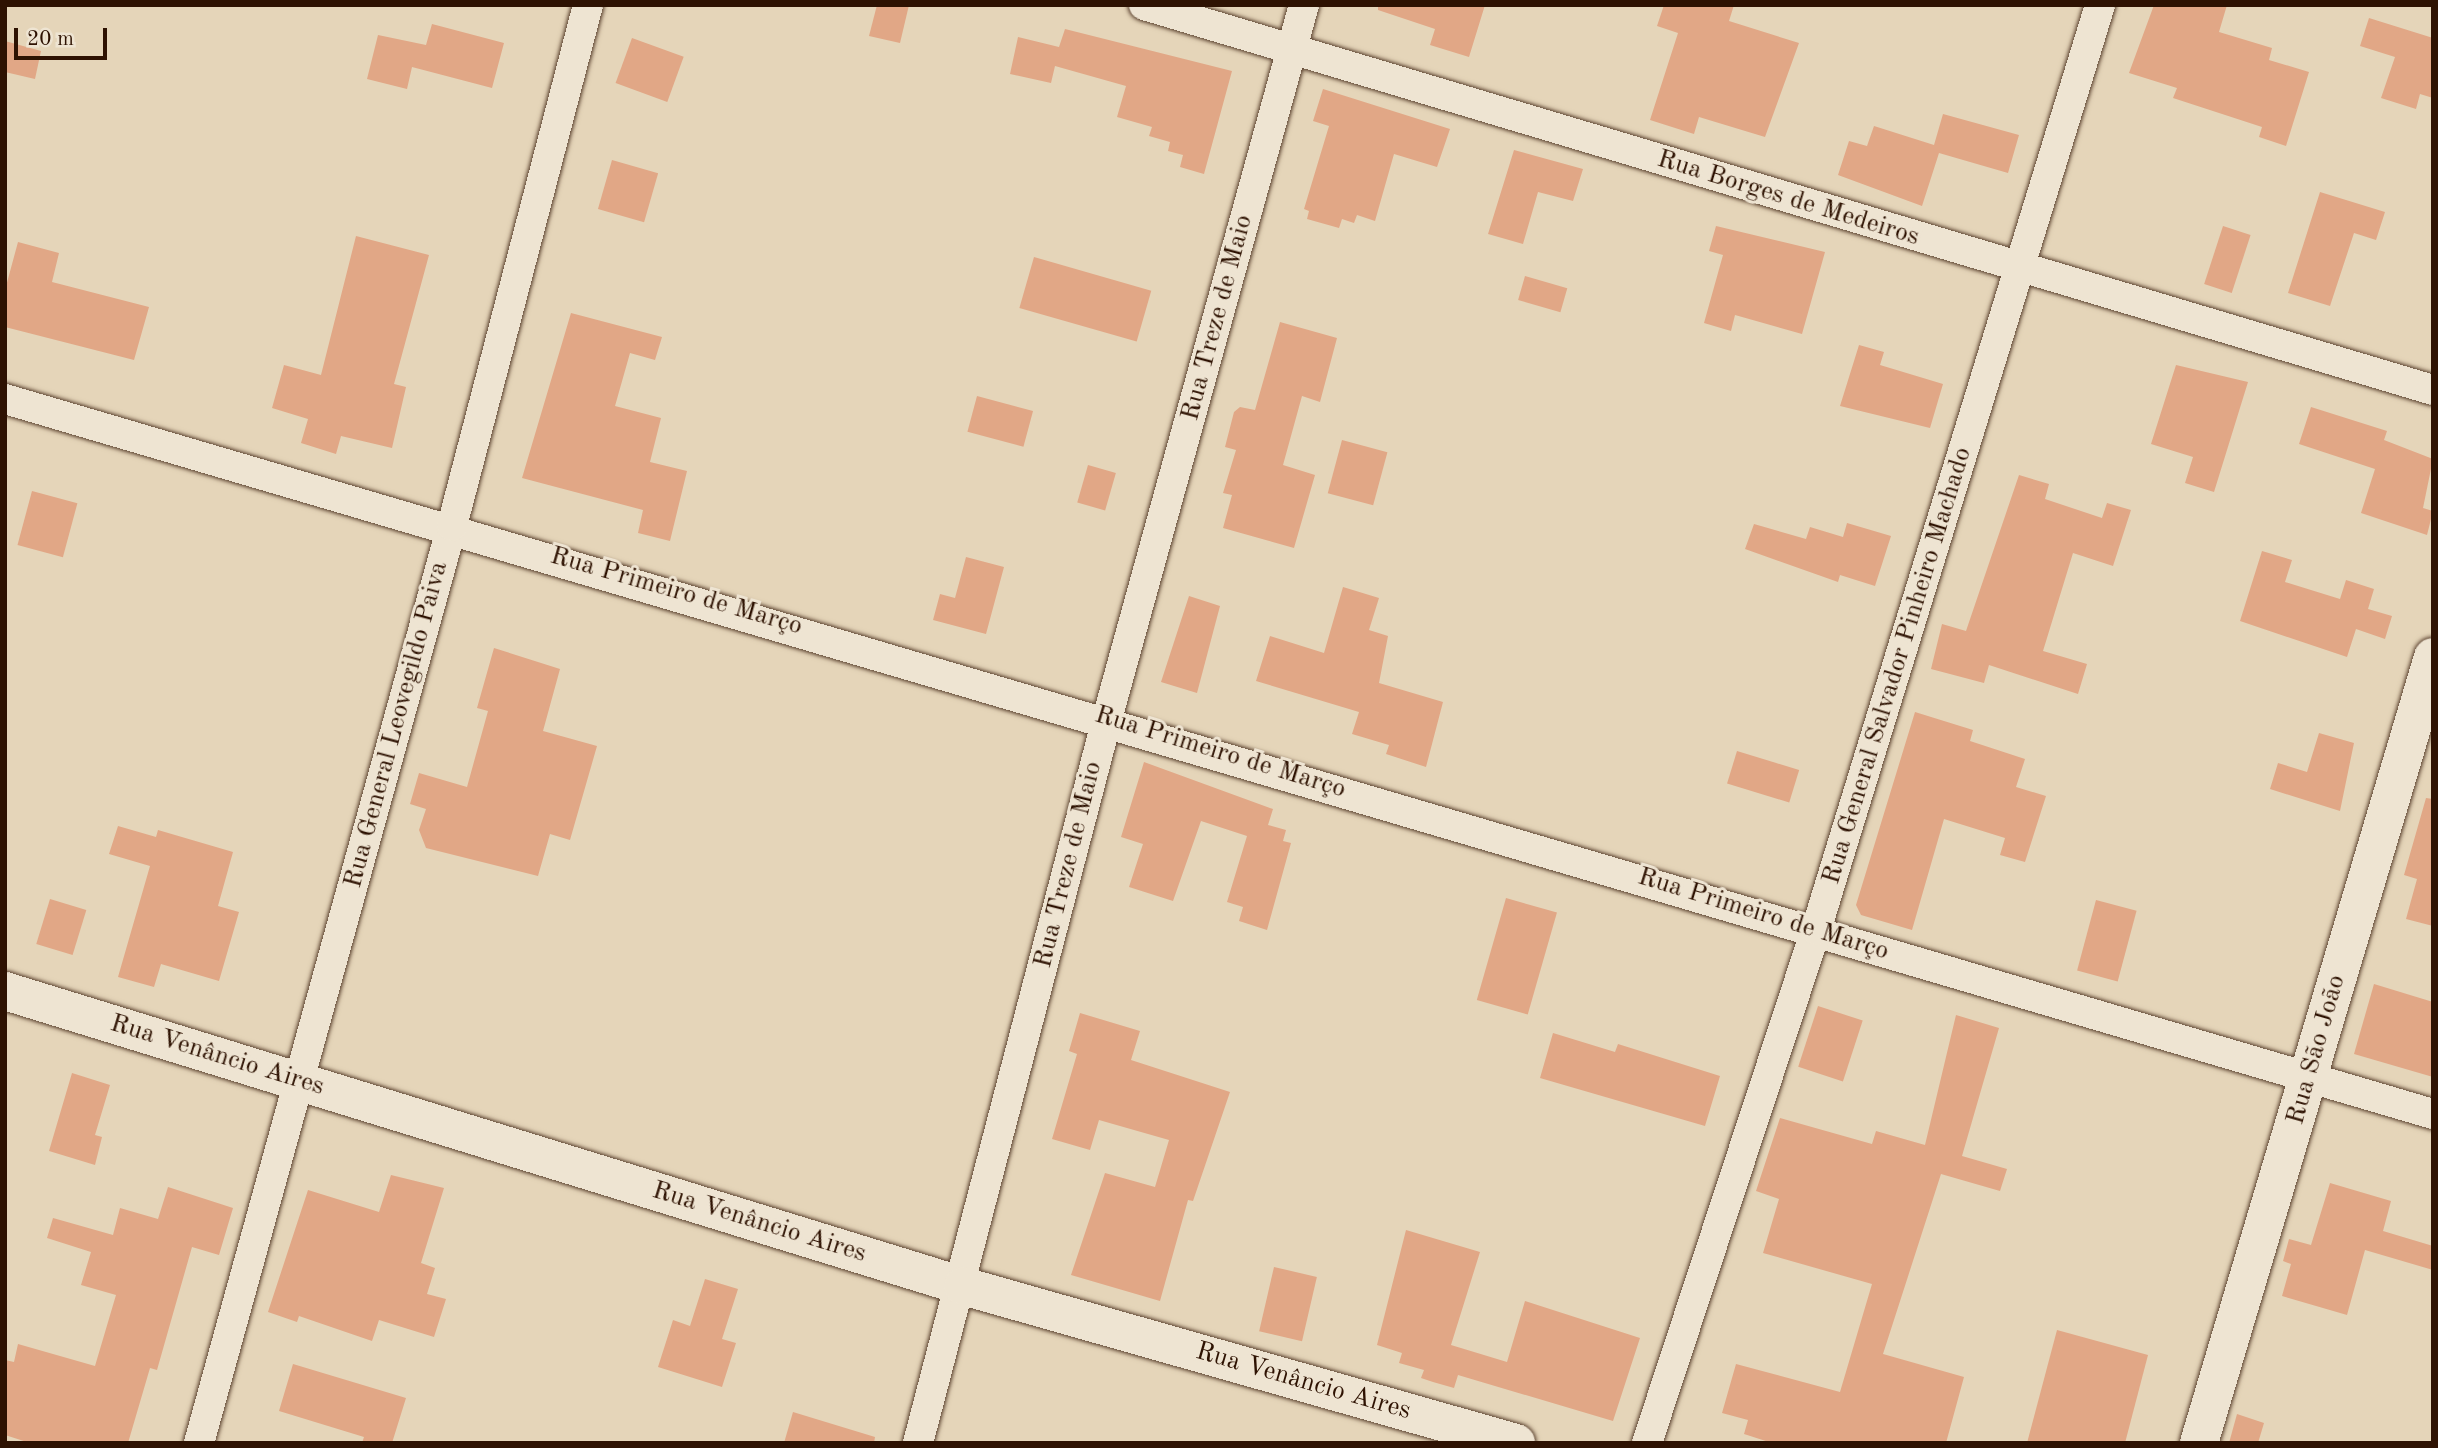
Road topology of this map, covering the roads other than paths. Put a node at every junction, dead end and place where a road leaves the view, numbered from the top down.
1 (588, 5) edge
2 (1144, 5) edge
3 (1304, 5) edge
4 (2100, 5) edge
5 (1291, 51) junction
6 (2022, 268) junction
7 (2433, 390) edge
8 (5, 398) edge
9 (452, 526) junction
10 (2433, 657) edge
11 (1107, 719) junction
12 (1816, 930) junction
13 (5, 991) edge
14 (2309, 1080) junction
15 (299, 1081) junction
16 (2433, 1114) edge
17 (963, 1286) junction
18 (199, 1443) edge
19 (919, 1443) edge
20 (1516, 1443) edge
21 (1647, 1443) edge
22 (2199, 1443) edge

1 - 9 street, Rua General Leovegildo Paiva
2 - 5 street, Rua Borges de Medeiros
3 - 5 street, Rua Treze de Maio
4 - 6 street, Rua General Salvador Pinheiro Machado
5 - 6 street, Rua Borges de Medeiros
5 - 11 street, Rua Treze de Maio
6 - 7 street, Rua Borges de Medeiros
6 - 12 street, Rua General Salvador Pinheiro Machado
8 - 9 street, Rua Primeiro de Março
9 - 11 street, Rua Primeiro de Março
9 - 15 street, Rua General Leovegildo Paiva
10 - 14 main road, Rua São João
11 - 12 street, Rua Primeiro de Março
11 - 17 street, Rua Treze de Maio
12 - 14 street, Rua Primeiro de Março
12 - 21 street, Rua General Salvador Pinheiro Machado
13 - 15 main road, Rua Venâncio Aires
14 - 16 street, Rua Primeiro de Março
14 - 22 main road, Rua São João
15 - 17 main road, Rua Venâncio Aires
15 - 18 street, Rua General Leovegildo Paiva
17 - 19 street, Rua Treze de Maio
17 - 20 main road, Rua Venâncio Aires

